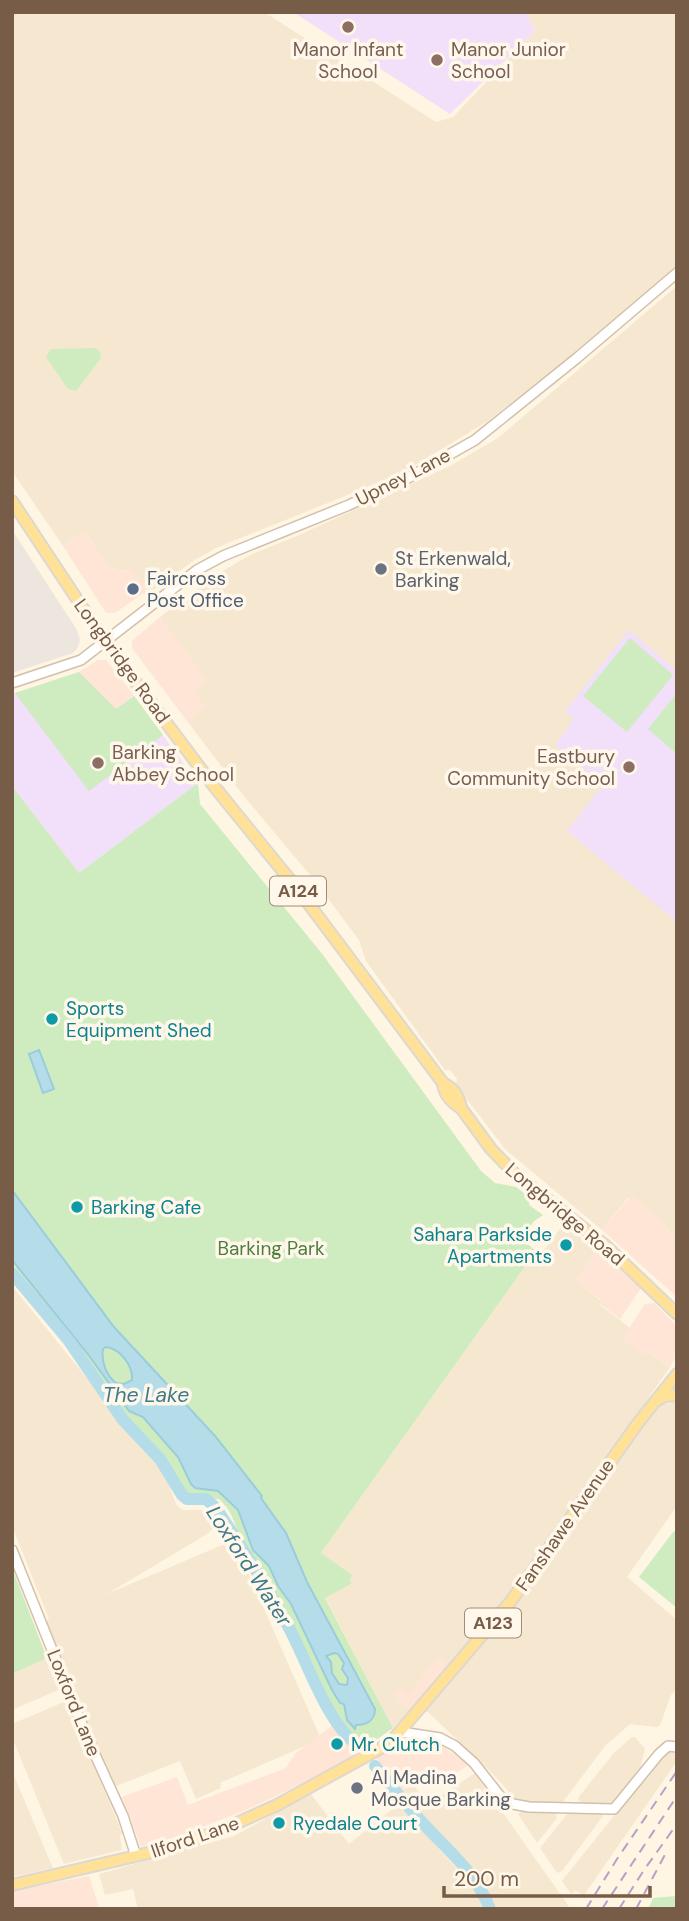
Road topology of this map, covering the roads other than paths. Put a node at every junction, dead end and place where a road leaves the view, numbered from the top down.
1 (677, 273) edge
2 (12, 501) edge
3 (104, 640) junction
4 (12, 683) edge
5 (677, 1314) edge
6 (677, 1374) edge
7 (677, 1395) edge
8 (649, 1408) junction
9 (12, 1550) edge
10 (401, 1732) junction
11 (677, 1747) edge
12 (136, 1856) junction
13 (12, 1885) edge

1 - 3 street, Upney Lane
2 - 3 main road, Longbridge Road / A124
3 - 4 street, Upney Lane
3 - 5 main road, Longbridge Road / A124
6 - 8 main road, Fanshawe Avenue / A123
7 - 8 main road, Fanshawe Avenue / A123
8 - 10 main road, Fanshawe Avenue / A123
9 - 12 street, Loxford Lane
10 - 11 street
10 - 12 main road, Ilford Lane / A123
12 - 13 main road, Ilford Lane / A123

